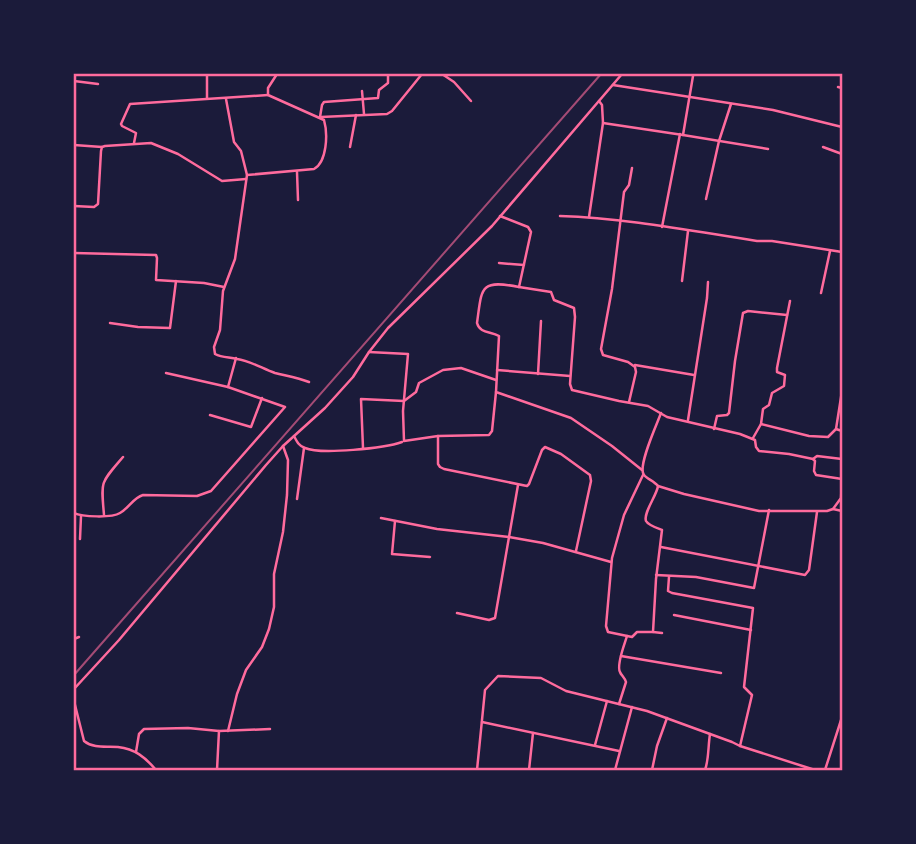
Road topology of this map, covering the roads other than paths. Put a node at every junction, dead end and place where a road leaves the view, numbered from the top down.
1 (207, 74) edge
2 (276, 74) edge
3 (388, 74) edge
4 (422, 74) edge
5 (442, 74) edge
6 (622, 74) edge
7 (693, 76) dead end
8 (74, 81) edge
9 (99, 84) dead end
10 (613, 85) junction
11 (362, 91) dead end
12 (268, 95) junction
13 (689, 97) junction
14 (226, 98) junction
15 (206, 99) junction
16 (362, 99) junction
17 (471, 100) dead end
18 (599, 101) junction
19 (731, 104) junction
20 (363, 114) junction
21 (356, 115) junction
22 (319, 117) junction
23 (603, 123) junction
24 (842, 127) edge
25 (682, 135) junction
26 (719, 141) junction
27 (134, 144) junction
28 (74, 145) edge
29 (102, 147) junction
30 (350, 147) dead end
31 (823, 147) dead end
32 (768, 149) dead end
33 (842, 154) edge
34 (632, 168) dead end
35 (297, 171) junction
36 (247, 177) junction
37 (706, 199) dead end
38 (299, 200) dead end
39 (74, 206) edge
40 (500, 216) junction
41 (560, 216) dead end
42 (589, 217) junction
43 (622, 221) junction
44 (662, 227) junction
45 (688, 231) junction
46 (830, 251) junction
47 (842, 252) edge
48 (74, 253) edge
49 (499, 263) dead end
50 (524, 265) junction
51 (176, 281) junction
52 (682, 281) dead end
53 (708, 282) dead end
54 (224, 287) junction
55 (519, 287) junction
56 (821, 293) dead end
57 (790, 301) dead end
58 (787, 315) junction
59 (541, 321) dead end
60 (110, 323) dead end
61 (369, 352) junction
62 (236, 358) junction
63 (632, 364) junction
64 (497, 370) junction
65 (166, 373) dead end
66 (538, 374) junction
67 (570, 376) junction
68 (694, 376) junction
69 (497, 380) junction
70 (309, 382) dead end
71 (228, 387) junction
72 (842, 390) edge
73 (496, 392) junction
74 (262, 398) junction
75 (404, 401) junction
76 (629, 402) junction
77 (661, 413) junction
78 (210, 415) dead end
79 (687, 421) junction
80 (761, 424) junction
81 (714, 429) junction
82 (836, 429) junction
83 (842, 431) edge
84 (294, 436) junction
85 (438, 436) junction
86 (753, 438) junction
87 (404, 442) junction
88 (283, 446) junction
89 (304, 448) junction
90 (363, 448) junction
91 (123, 457) dead end
92 (813, 459) junction
93 (842, 459) edge
94 (642, 470) junction
95 (643, 475) junction
96 (518, 485) junction
97 (658, 486) junction
98 (297, 499) dead end
99 (834, 509) junction
100 (769, 510) junction
101 (842, 511) edge
102 (817, 512) junction
103 (74, 513) edge
104 (104, 515) junction
105 (81, 516) junction
106 (381, 518) dead end
107 (395, 521) junction
108 (509, 537) junction
109 (80, 539) dead end
110 (661, 547) junction
111 (576, 551) junction
112 (430, 557) dead end
113 (611, 562) junction
114 (759, 565) junction
115 (656, 575) junction
116 (670, 577) junction
117 (457, 613) dead end
118 (674, 615) dead end
119 (751, 629) junction
120 (653, 632) junction
121 (662, 633) dead end
122 (627, 636) junction
123 (79, 637) dead end
124 (74, 639) edge
125 (621, 656) junction
126 (721, 673) dead end
127 (74, 689) edge
128 (74, 701) edge
129 (607, 701) junction
130 (619, 704) junction
131 (632, 707) junction
132 (842, 717) edge
133 (667, 718) junction
134 (481, 722) junction
135 (270, 729) dead end
136 (219, 731) junction
137 (228, 731) junction
138 (533, 733) junction
139 (710, 734) junction
140 (595, 746) junction
141 (740, 746) junction
142 (619, 751) junction
143 (136, 752) junction
144 (156, 771) edge
145 (217, 771) edge
146 (477, 771) edge
147 (529, 771) edge
148 (615, 771) edge
149 (652, 771) edge
150 (705, 771) edge
151 (815, 771) edge
152 (825, 771) edge

1 - 15 street
2 - 12 street
3 - 16 street
4 - 20 street
5 - 17 street
6 - 10 street
7 - 13 street
8 - 9 street
10 - 13 street
10 - 18 street
11 - 16 street
12 - 14 street
12 - 22 street
13 - 19 street
13 - 25 street
14 - 15 street
14 - 36 street
15 - 27 street
16 - 20 street
16 - 22 street
18 - 23 street
18 - 40 street
19 - 24 street
19 - 26 street
20 - 21 street
21 - 22 street
21 - 30 street
22 - 35 street
23 - 25 street
23 - 42 street
25 - 26 street
25 - 44 street
26 - 32 street
26 - 37 street
27 - 29 street
27 - 36 street
28 - 29 street
29 - 39 street
31 - 33 street
34 - 43 street
35 - 36 street
35 - 38 street
36 - 54 street
40 - 50 street
40 - 61 street
41 - 42 street
42 - 43 street
43 - 44 street
43 - 63 street
44 - 45 street
45 - 46 street
45 - 52 street
46 - 47 street
46 - 56 street
48 - 51 street
49 - 50 street
50 - 55 street
51 - 54 street
51 - 60 street
53 - 68 street
54 - 62 street
55 - 64 street
55 - 67 street
57 - 58 street
58 - 80 street
58 - 81 street
59 - 66 street
61 - 75 street
61 - 84 street
62 - 70 street
62 - 71 street
63 - 68 street
63 - 76 street
64 - 66 street
64 - 69 street
65 - 71 street
66 - 67 street
67 - 76 street
68 - 79 street
69 - 73 street
69 - 75 street
71 - 74 street
72 - 82 street
73 - 85 street
73 - 94 street
74 - 78 street
74 - 104 street
75 - 87 street
75 - 90 street
76 - 77 street
77 - 79 street
77 - 94 street
79 - 81 street
80 - 82 street
80 - 86 street
81 - 86 street
82 - 83 street
84 - 88 street
84 - 89 street
85 - 87 street
85 - 96 street
86 - 92 street
87 - 90 street
88 - 127 street
88 - 137 street
89 - 90 street
89 - 98 street
91 - 104 street
92 - 93 street
92 - 99 street
94 - 95 street
95 - 97 street
95 - 113 street
96 - 108 street
96 - 111 street
97 - 100 street
97 - 110 street
99 - 101 street
99 - 102 street
100 - 102 street
100 - 114 street
102 - 114 street
103 - 105 street
104 - 105 street
105 - 109 street
106 - 107 street
107 - 108 street
107 - 112 street
108 - 111 street
108 - 117 street
110 - 114 street
110 - 115 street
111 - 113 street
113 - 122 street
114 - 116 street
115 - 116 street
115 - 120 street
116 - 119 street
118 - 119 street
119 - 141 street
120 - 121 street
120 - 122 street
122 - 125 street
123 - 124 street
125 - 126 street
125 - 130 street
128 - 143 street
129 - 130 street
129 - 134 street
129 - 140 street
130 - 131 street
131 - 133 street
131 - 142 street
132 - 152 street
133 - 139 street
133 - 149 street
134 - 138 street
134 - 146 street
135 - 137 street
136 - 137 street
136 - 143 street
136 - 145 street
138 - 140 street
138 - 147 street
139 - 141 street
139 - 150 street
140 - 142 street
141 - 151 street
142 - 148 street
143 - 144 street

